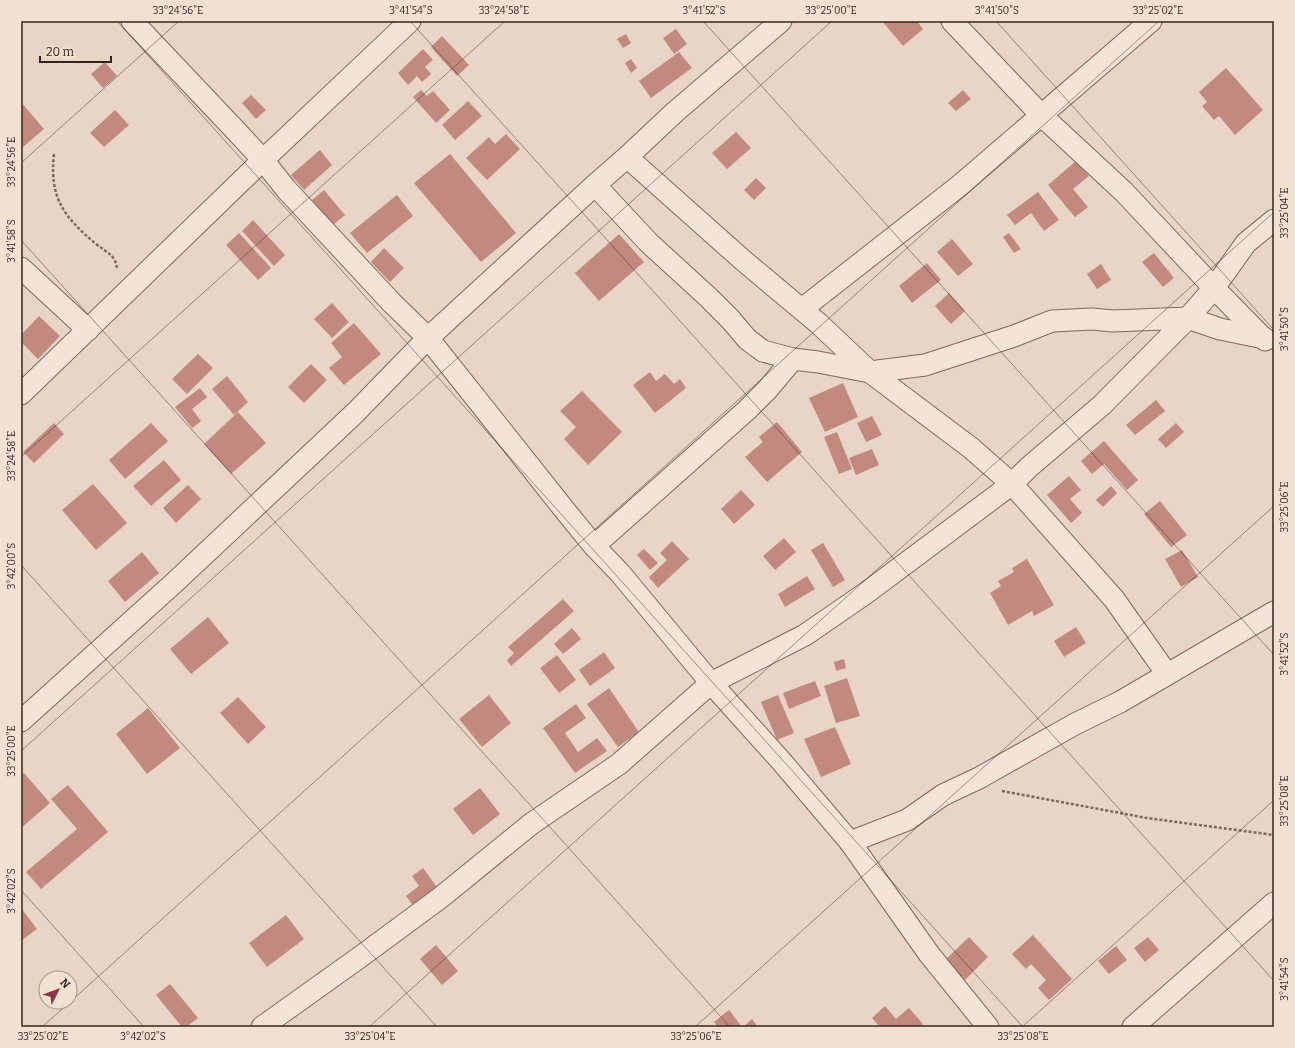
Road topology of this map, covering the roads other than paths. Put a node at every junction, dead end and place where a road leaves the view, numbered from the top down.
1 (132, 21) edge
2 (410, 21) edge
3 (781, 21) edge
4 (952, 21) edge
5 (1151, 21) edge
6 (1041, 115) junction
7 (627, 157) junction
8 (262, 160) junction
9 (595, 185) junction
10 (1274, 220) edge
11 (21, 268) edge
12 (1214, 288) junction
13 (802, 309) junction
14 (1188, 318) junction
15 (88, 330) junction
16 (428, 338) junction
17 (1269, 343) edge
18 (793, 359) junction
19 (870, 372) junction
20 (21, 394) edge
21 (1012, 484) junction
22 (594, 546) junction
23 (1274, 612) edge
24 (1167, 674) junction
25 (711, 683) junction
26 (21, 721) edge
27 (850, 842) junction
28 (1274, 903) edge
29 (262, 1027) edge
30 (988, 1027) edge
31 (1133, 1027) edge

1 - 8 street
2 - 8 street
3 - 7 street
4 - 6 street
5 - 6 street
6 - 12 street
6 - 13 street
7 - 9 street
7 - 13 street
8 - 15 street
8 - 16 street
9 - 16 street
9 - 18 street
10 - 12 street
11 - 15 street
12 - 14 street
12 - 17 street
13 - 19 street
14 - 17 street
14 - 19 street
14 - 21 street
15 - 20 street
16 - 22 street
16 - 26 street
18 - 19 street
18 - 22 street
19 - 21 street
21 - 24 street
21 - 25 street
22 - 25 street
23 - 24 street
24 - 27 street
25 - 27 street
25 - 29 street
27 - 30 street
28 - 31 street

